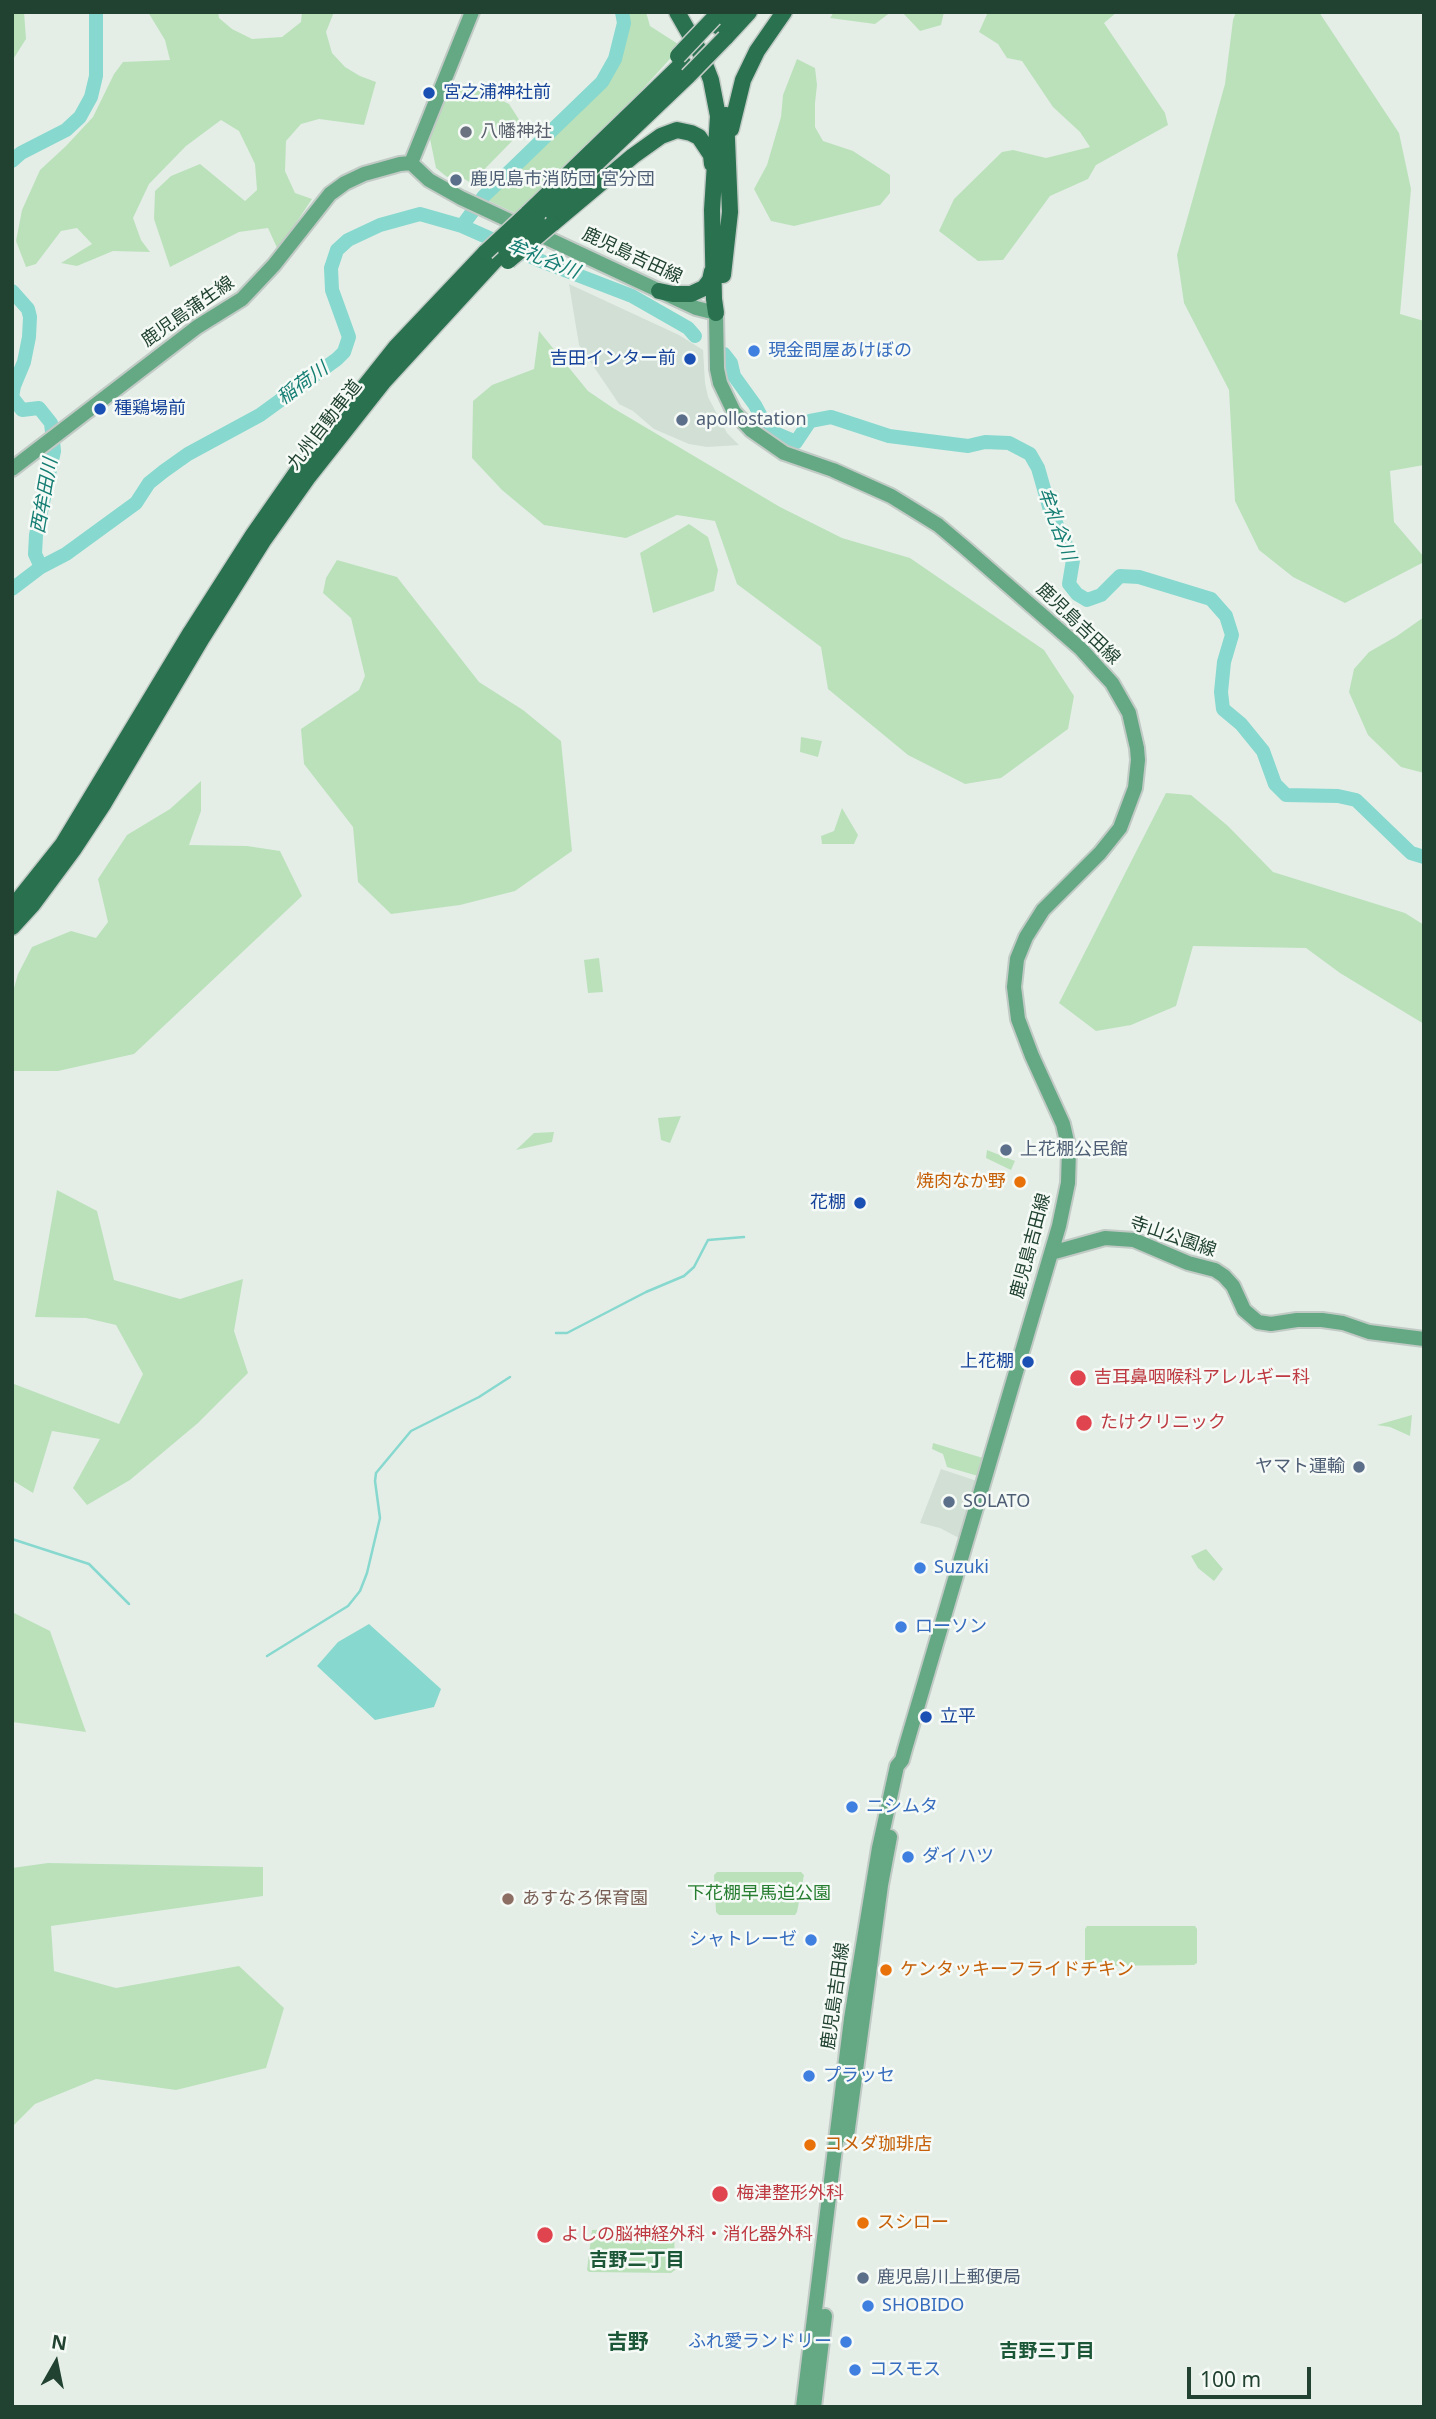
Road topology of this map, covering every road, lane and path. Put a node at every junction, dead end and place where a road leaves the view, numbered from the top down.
1 (472, 12) edge
2 (677, 12) edge
3 (690, 12) edge
4 (733, 12) edge
5 (749, 12) edge
6 (783, 12) edge
7 (719, 24) edge
8 (683, 65) junction
9 (729, 142) junction
10 (411, 163) junction
11 (714, 184) junction
12 (538, 220) junction
13 (497, 257) junction
14 (714, 262) junction
15 (659, 290) junction
16 (716, 313) junction
17 (12, 468) edge
18 (12, 908) edge
19 (12, 927) edge
20 (1051, 1253) junction
21 (1424, 1339) edge
22 (902, 1760) junction
23 (803, 2407) edge
24 (814, 2407) edge

1 - 10 main road
2 - 11 highway
3 - 9 highway
4 - 7 highway, 九州自動車道
5 - 7 highway, 九州自動車道
6 - 9 highway
7 - 8 highway, 九州自動車道, bridge
8 - 12 highway, 九州自動車道
8 - 12 highway, 九州自動車道
9 - 16 highway
10 - 15 main road, 鹿児島吉田線
10 - 17 main road, 鹿児島蒲生線
11 - 12 highway
11 - 14 highway
12 - 13 highway, bridge
12 - 13 highway, 九州自動車道, bridge
13 - 18 highway, 九州自動車道
13 - 19 highway, 九州自動車道
14 - 15 highway
14 - 16 highway
15 - 16 main road, 鹿児島吉田線
16 - 20 main road, 鹿児島吉田線
20 - 21 main road, 寺山公園線
20 - 22 main road, 鹿児島吉田線
22 - 23 main road, 鹿児島吉田線
22 - 24 main road, 鹿児島吉田線

